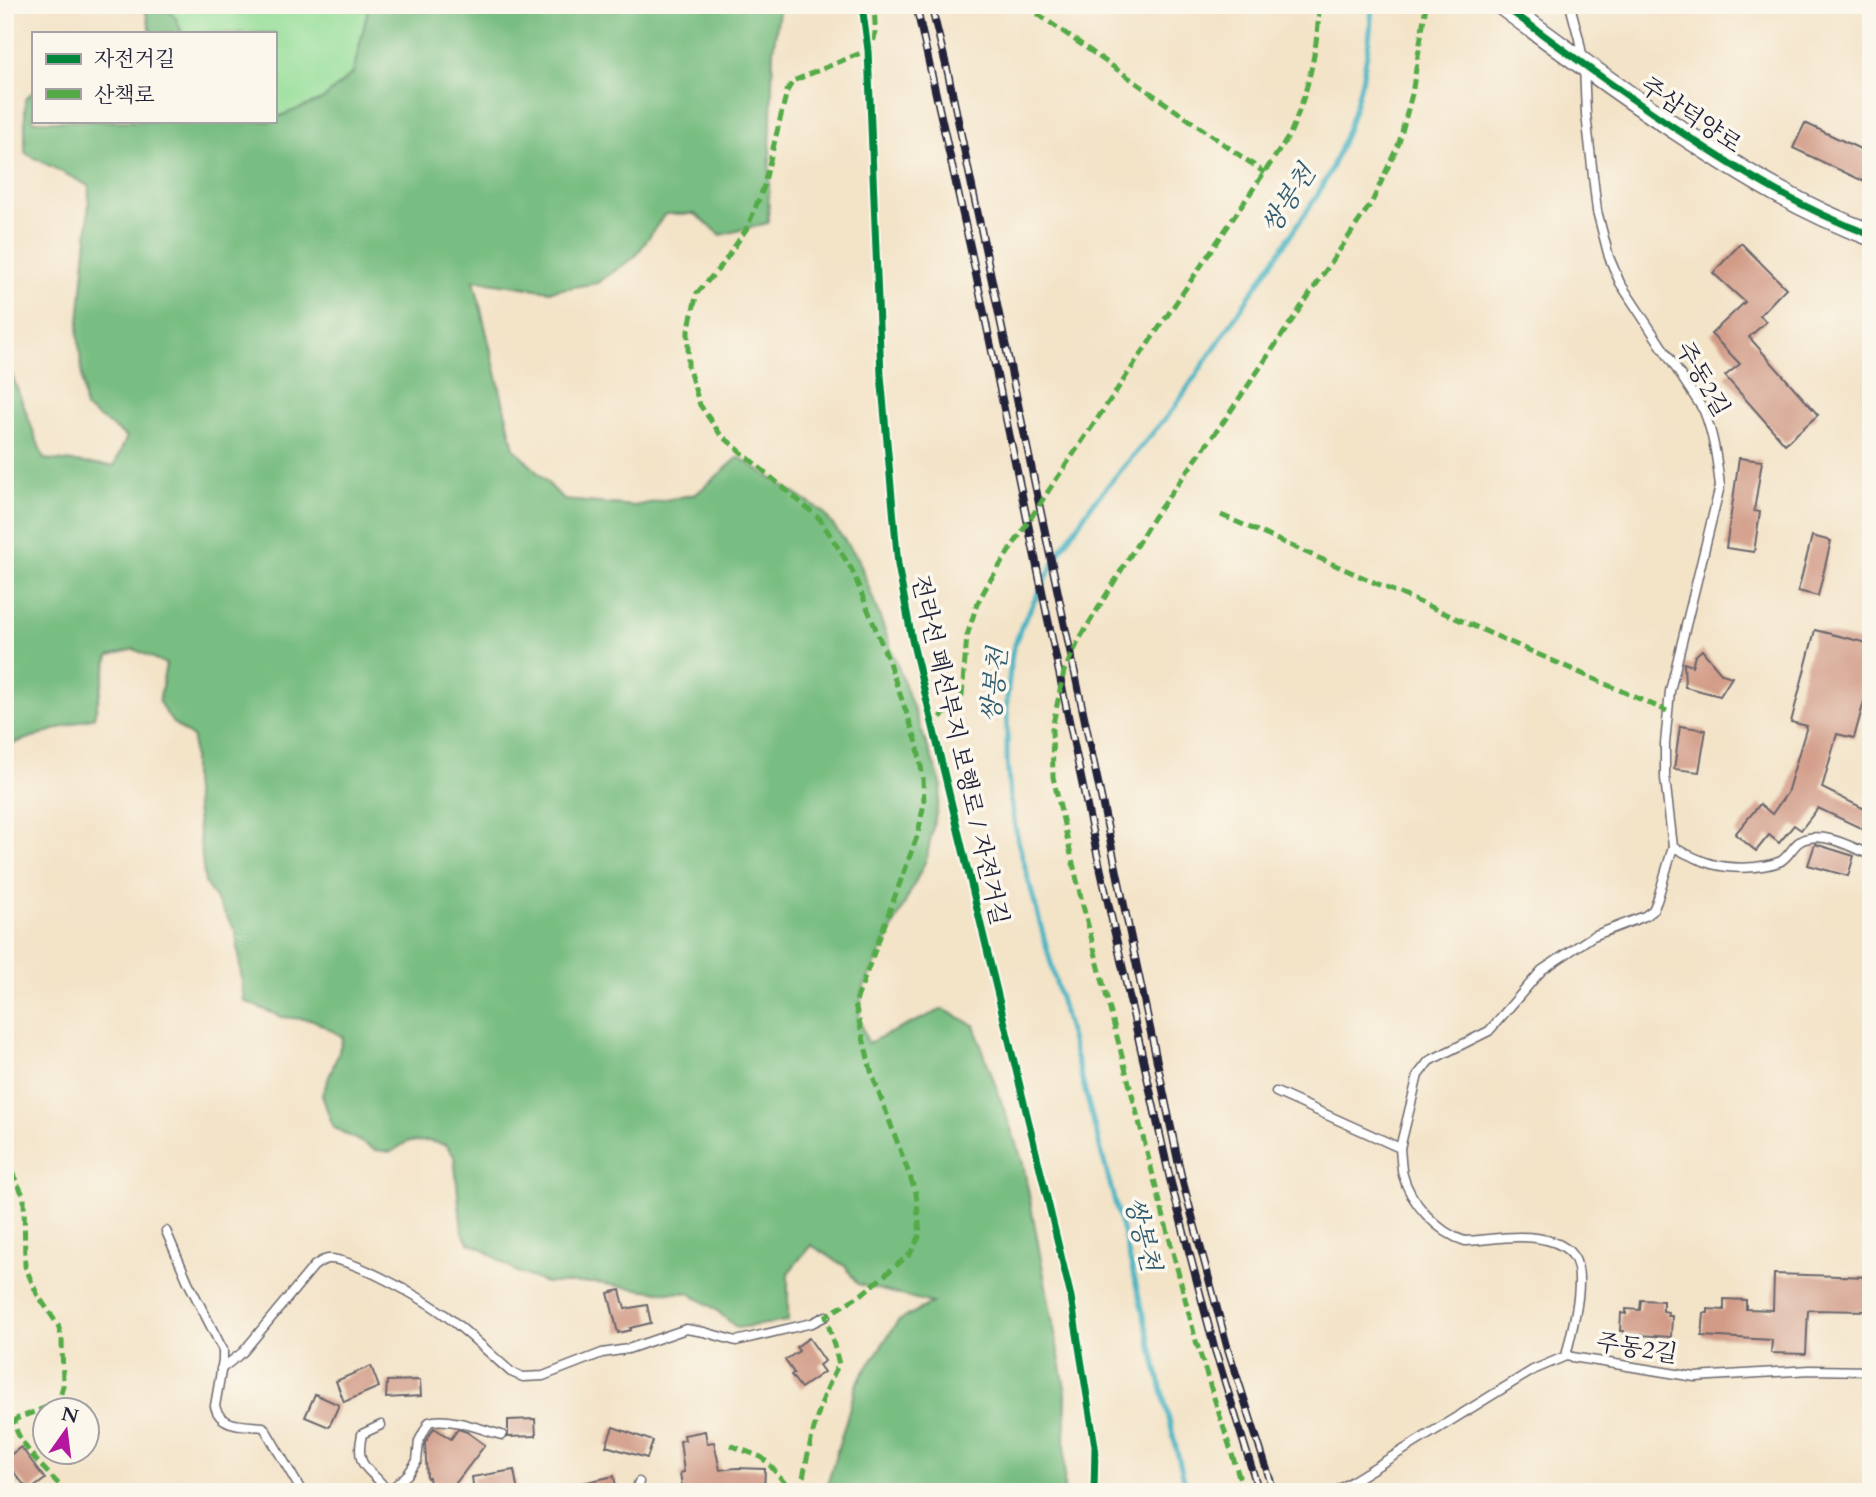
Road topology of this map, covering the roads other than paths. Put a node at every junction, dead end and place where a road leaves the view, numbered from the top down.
1 (1503, 5) edge
2 (1570, 5) edge
3 (1584, 65) junction
4 (1871, 235) edge
5 (1673, 847) junction
6 (1871, 855) edge
7 (1276, 1092) dead end
8 (1401, 1148) junction
9 (166, 1231) dead end
10 (826, 1316) dead end
11 (1566, 1356) junction
12 (221, 1369) junction
13 (1871, 1371) edge
14 (381, 1425) dead end
15 (502, 1435) dead end
16 (639, 1482) dead end
17 (302, 1492) edge
18 (388, 1492) edge
19 (635, 1492) edge
20 (1335, 1492) edge

1 - 3 street, 주삼덕양로
2 - 3 lane, 주동2길
3 - 4 street, 주삼덕양로
3 - 5 lane, 주동2길
5 - 6 lane
5 - 8 lane, 주동2길
7 - 8 lane
8 - 11 lane, 주동2길
9 - 12 lane
10 - 12 lane
11 - 13 lane, 주동2길
11 - 20 lane
12 - 17 lane
14 - 18 lane
15 - 18 lane
16 - 19 lane

